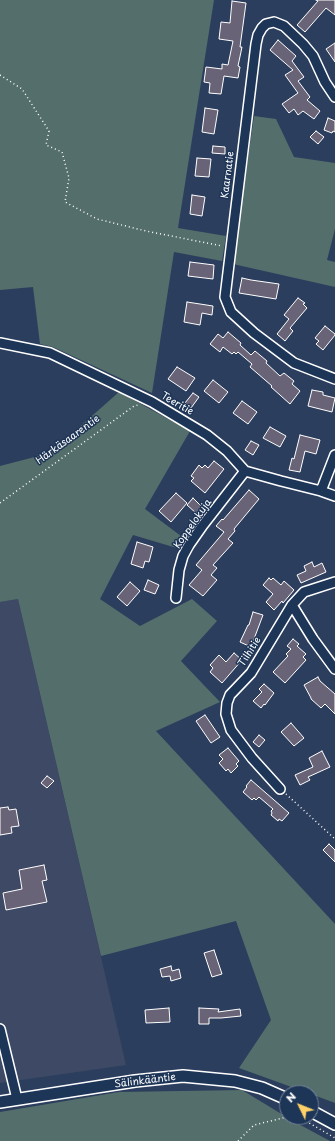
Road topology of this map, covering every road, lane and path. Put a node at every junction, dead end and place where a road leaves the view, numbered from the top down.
1 (0, 74) edge
2 (335, 97) edge
3 (230, 247) junction
4 (0, 343) edge
5 (335, 379) edge
6 (152, 402) junction
7 (335, 455) edge
8 (245, 471) junction
9 (322, 491) junction
10 (335, 496) edge
11 (0, 503) edge
12 (335, 582) edge
13 (176, 598) dead end
14 (292, 605) junction
15 (335, 669) edge
16 (280, 789) joint
17 (335, 839) edge
18 (0, 1029) edge
19 (279, 1095) edge
20 (17, 1099) junction
21 (0, 1102) edge
22 (319, 1115) edge
23 (279, 1119) edge
24 (335, 1124) edge
25 (312, 1125) edge
26 (335, 1138) edge
27 (238, 1141) edge

1 - 3 path
2 - 3 street, Kaarnatie
3 - 5 street, Kaarnatie
4 - 6 street, Teeritie
6 - 8 street, Teeritie
6 - 11 path, Härkäsaarentie
7 - 9 street
8 - 9 street
8 - 13 street, Koppelokuja
9 - 10 street
12 - 14 street, Tilhitie
14 - 15 street
14 - 16 street, Tilhitie
16 - 17 path
18 - 20 street
19 - 20 street, Sälinkääntie
20 - 21 street, Sälinkääntie
22 - 24 street
23 - 27 path
25 - 26 path

